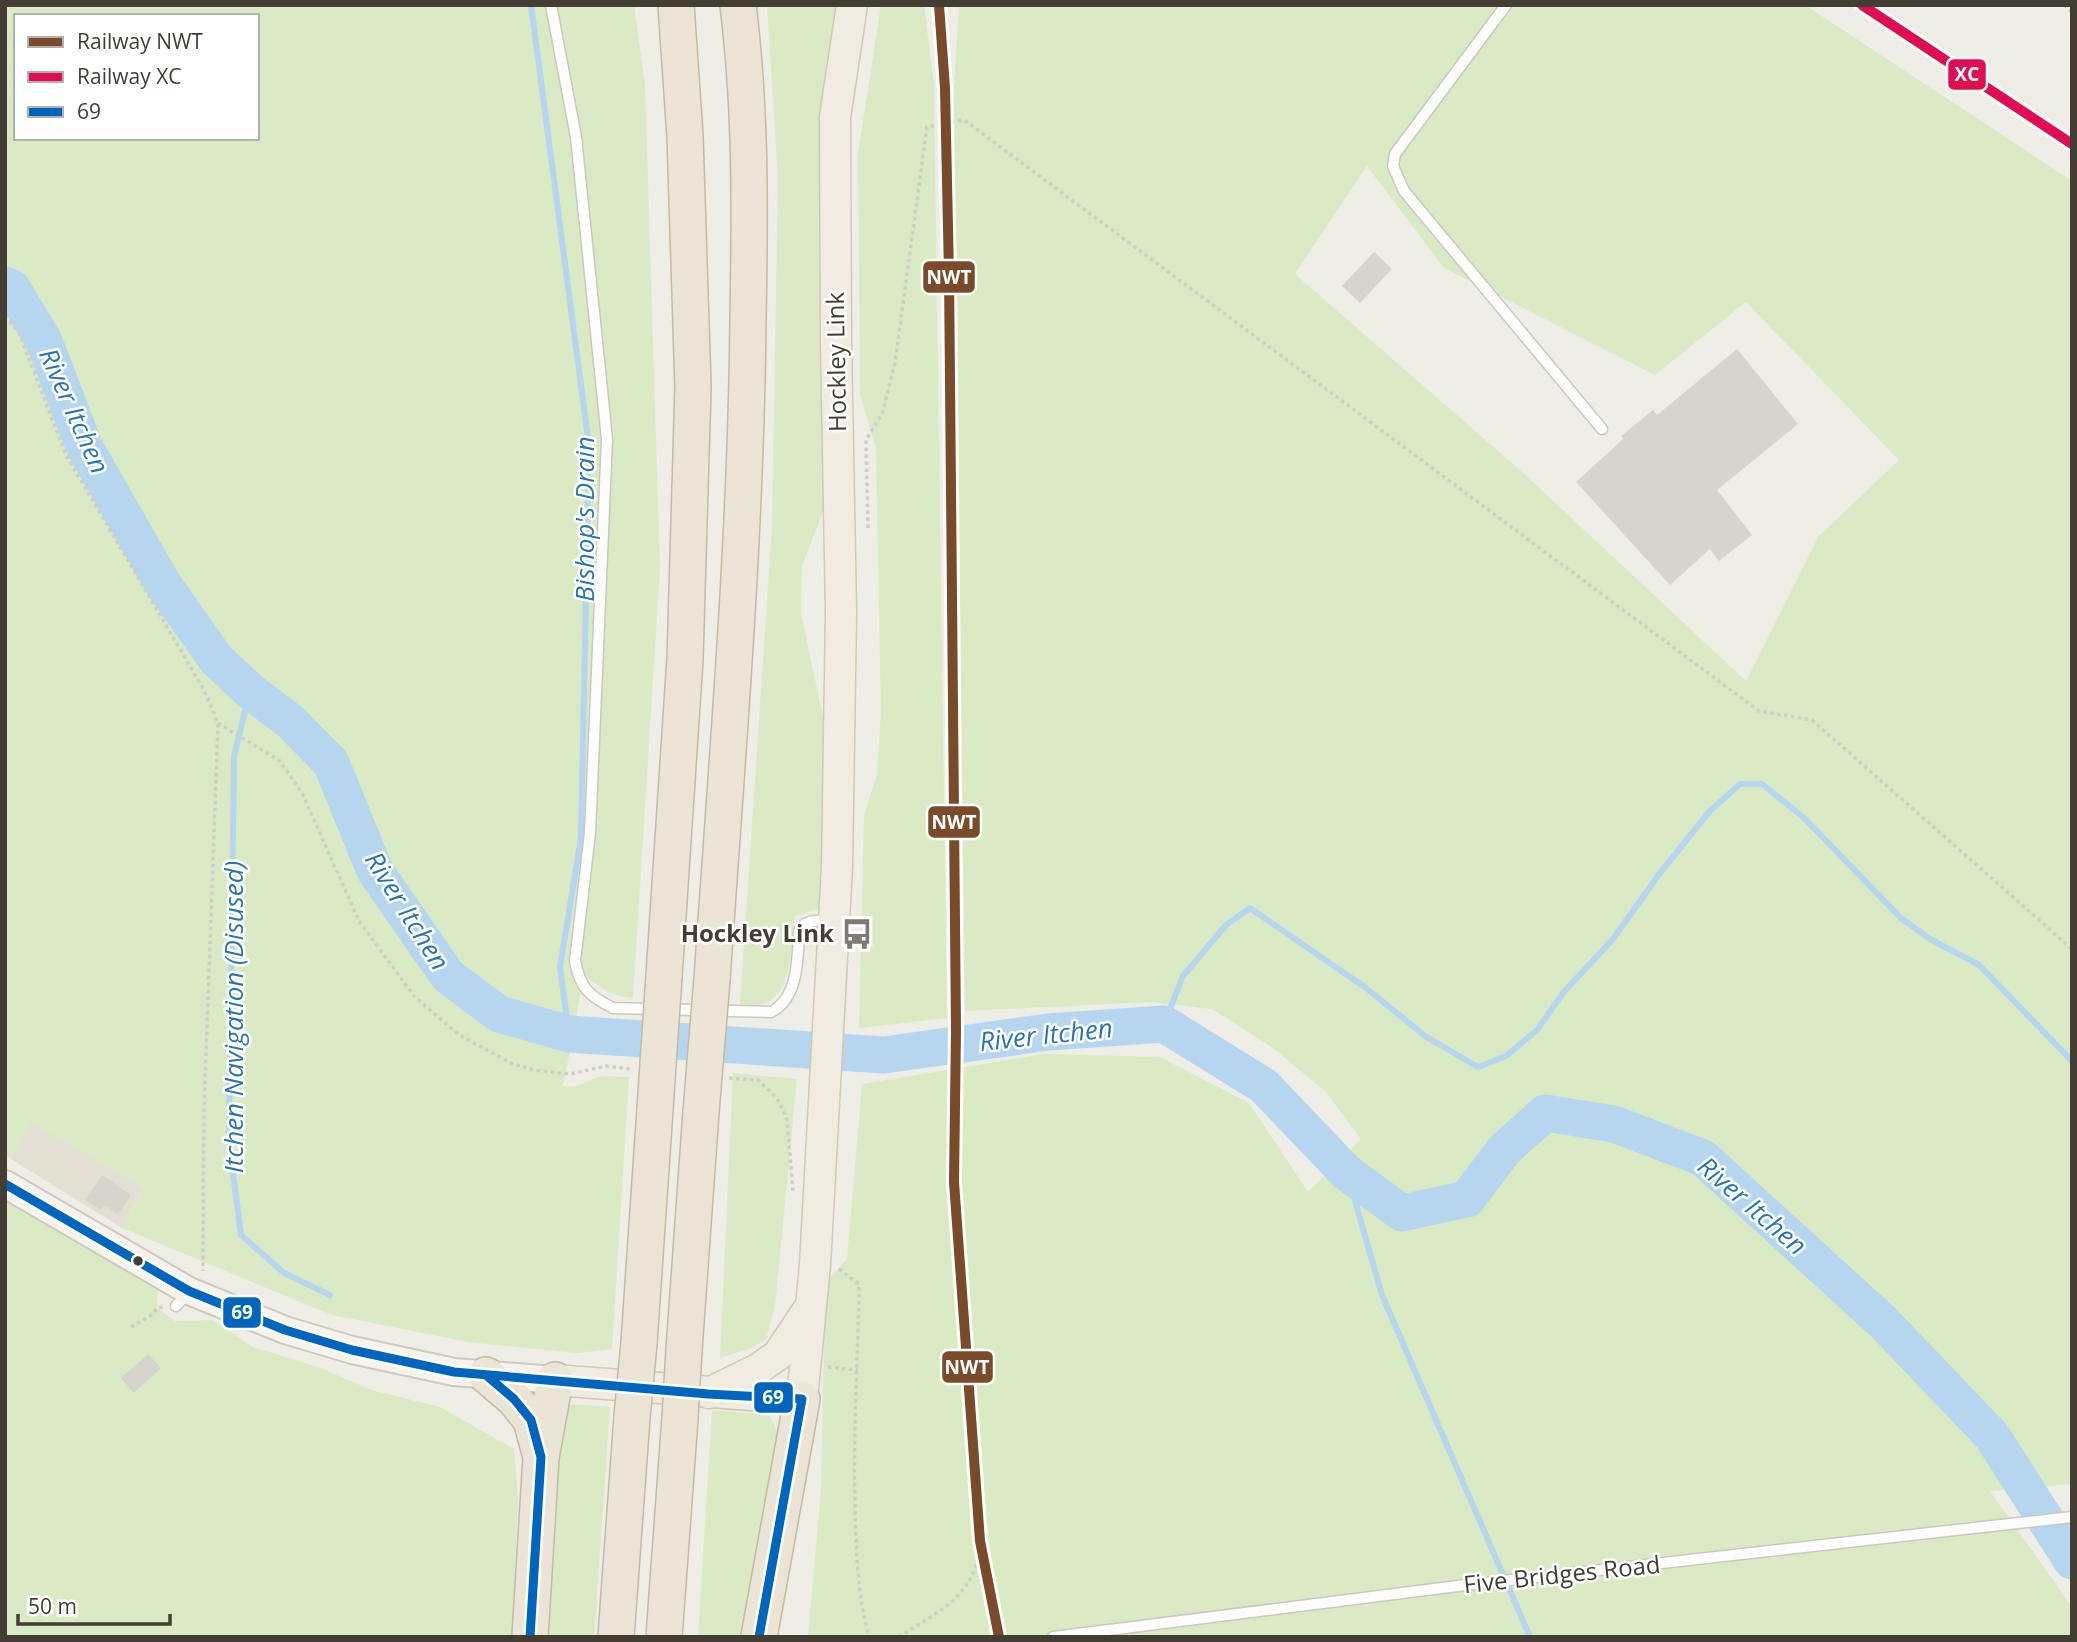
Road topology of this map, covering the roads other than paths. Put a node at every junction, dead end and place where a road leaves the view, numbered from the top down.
1 (551, 5) edge
2 (676, 5) edge
3 (738, 5) edge
4 (852, 5) edge
5 (1506, 5) edge
6 (1602, 429) dead end
7 (835, 920) junction
8 (5, 1184) edge
9 (810, 1307) junction
10 (486, 1375) junction
11 (555, 1380) junction
12 (708, 1394) junction
13 (802, 1399) junction
14 (541, 1457) junction
15 (2072, 1517) edge
16 (530, 1637) edge
17 (616, 1637) edge
18 (664, 1637) edge
19 (759, 1637) edge
20 (1053, 1637) edge

1 - 7 lane
2 - 17 highway, bridge
3 - 18 highway, bridge
4 - 7 main road, Hockley Link
5 - 6 lane
7 - 9 main road, Hockley Link
8 - 10 main road
9 - 12 main road, Hockley Link
9 - 13 main road, Hockley Link
10 - 11 main road
10 - 14 highway
11 - 12 main road
11 - 14 highway
12 - 13 main road
13 - 19 highway
14 - 16 highway
15 - 20 lane, Five Bridges Road

